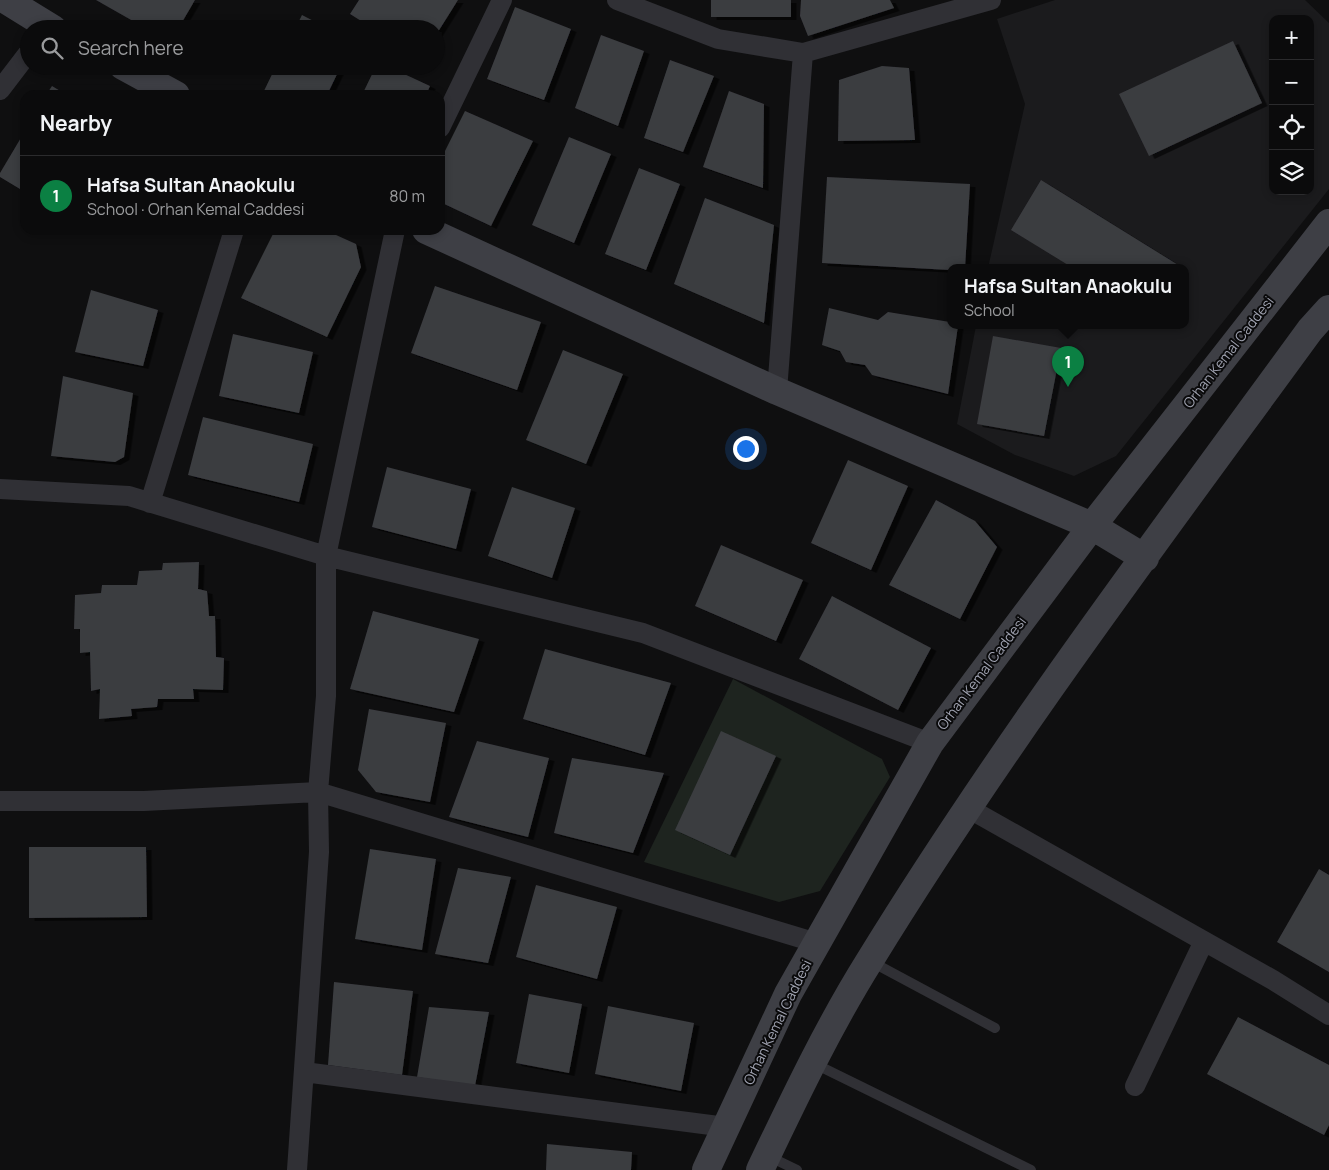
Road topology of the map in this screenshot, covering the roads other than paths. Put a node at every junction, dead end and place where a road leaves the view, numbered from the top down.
1 (6, 0) edge
2 (502, 0) edge
3 (617, 0) edge
4 (991, 0) edge
5 (656, 7) edge
6 (37, 20) edge
7 (803, 53) junction
8 (20, 64) edge
9 (139, 75) edge
10 (0, 90) edge
11 (167, 90) edge
12 (445, 118) edge
13 (1329, 223) edge
14 (232, 235) edge
15 (394, 235) edge
16 (437, 235) edge
17 (1329, 309) edge
18 (777, 391) junction
19 (0, 490) edge
20 (150, 503) junction
21 (1092, 526) junction
22 (326, 556) junction
23 (1145, 558) junction
24 (930, 743) junction
25 (318, 792) junction
26 (0, 801) edge
27 (968, 808) junction
28 (1204, 941) junction
29 (817, 942) junction
30 (869, 961) junction
31 (1329, 1015) edge
32 (995, 1028) dead end
33 (812, 1063) junction
34 (304, 1072) junction
35 (1135, 1086) dead end
36 (726, 1127) junction
37 (764, 1163) edge
38 (297, 1170) edge
39 (706, 1170) edge
40 (797, 1170) edge
41 (1031, 1170) edge

1 - 6 main road
2 - 12 street
3 - 5 street
4 - 7 street
5 - 7 street
7 - 18 street
8 - 10 street
9 - 11 main road
13 - 21 main road, Orhan Kemal Caddesi
14 - 20 street
15 - 22 street
16 - 18 main road
17 - 23 main road
18 - 21 main road
19 - 20 street
20 - 22 street
21 - 23 main road
21 - 24 main road, Orhan Kemal Caddesi
22 - 24 street
22 - 25 street
23 - 27 main road
24 - 29 main road, Orhan Kemal Caddesi
25 - 26 street
25 - 29 street
25 - 34 street
27 - 28 street
27 - 30 main road
28 - 31 street
28 - 35 street
29 - 36 main road, Orhan Kemal Caddesi
30 - 32 lane
30 - 33 main road
33 - 37 main road
33 - 41 lane
34 - 36 street
34 - 38 street
36 - 39 main road, Orhan Kemal Caddesi
37 - 40 lane

